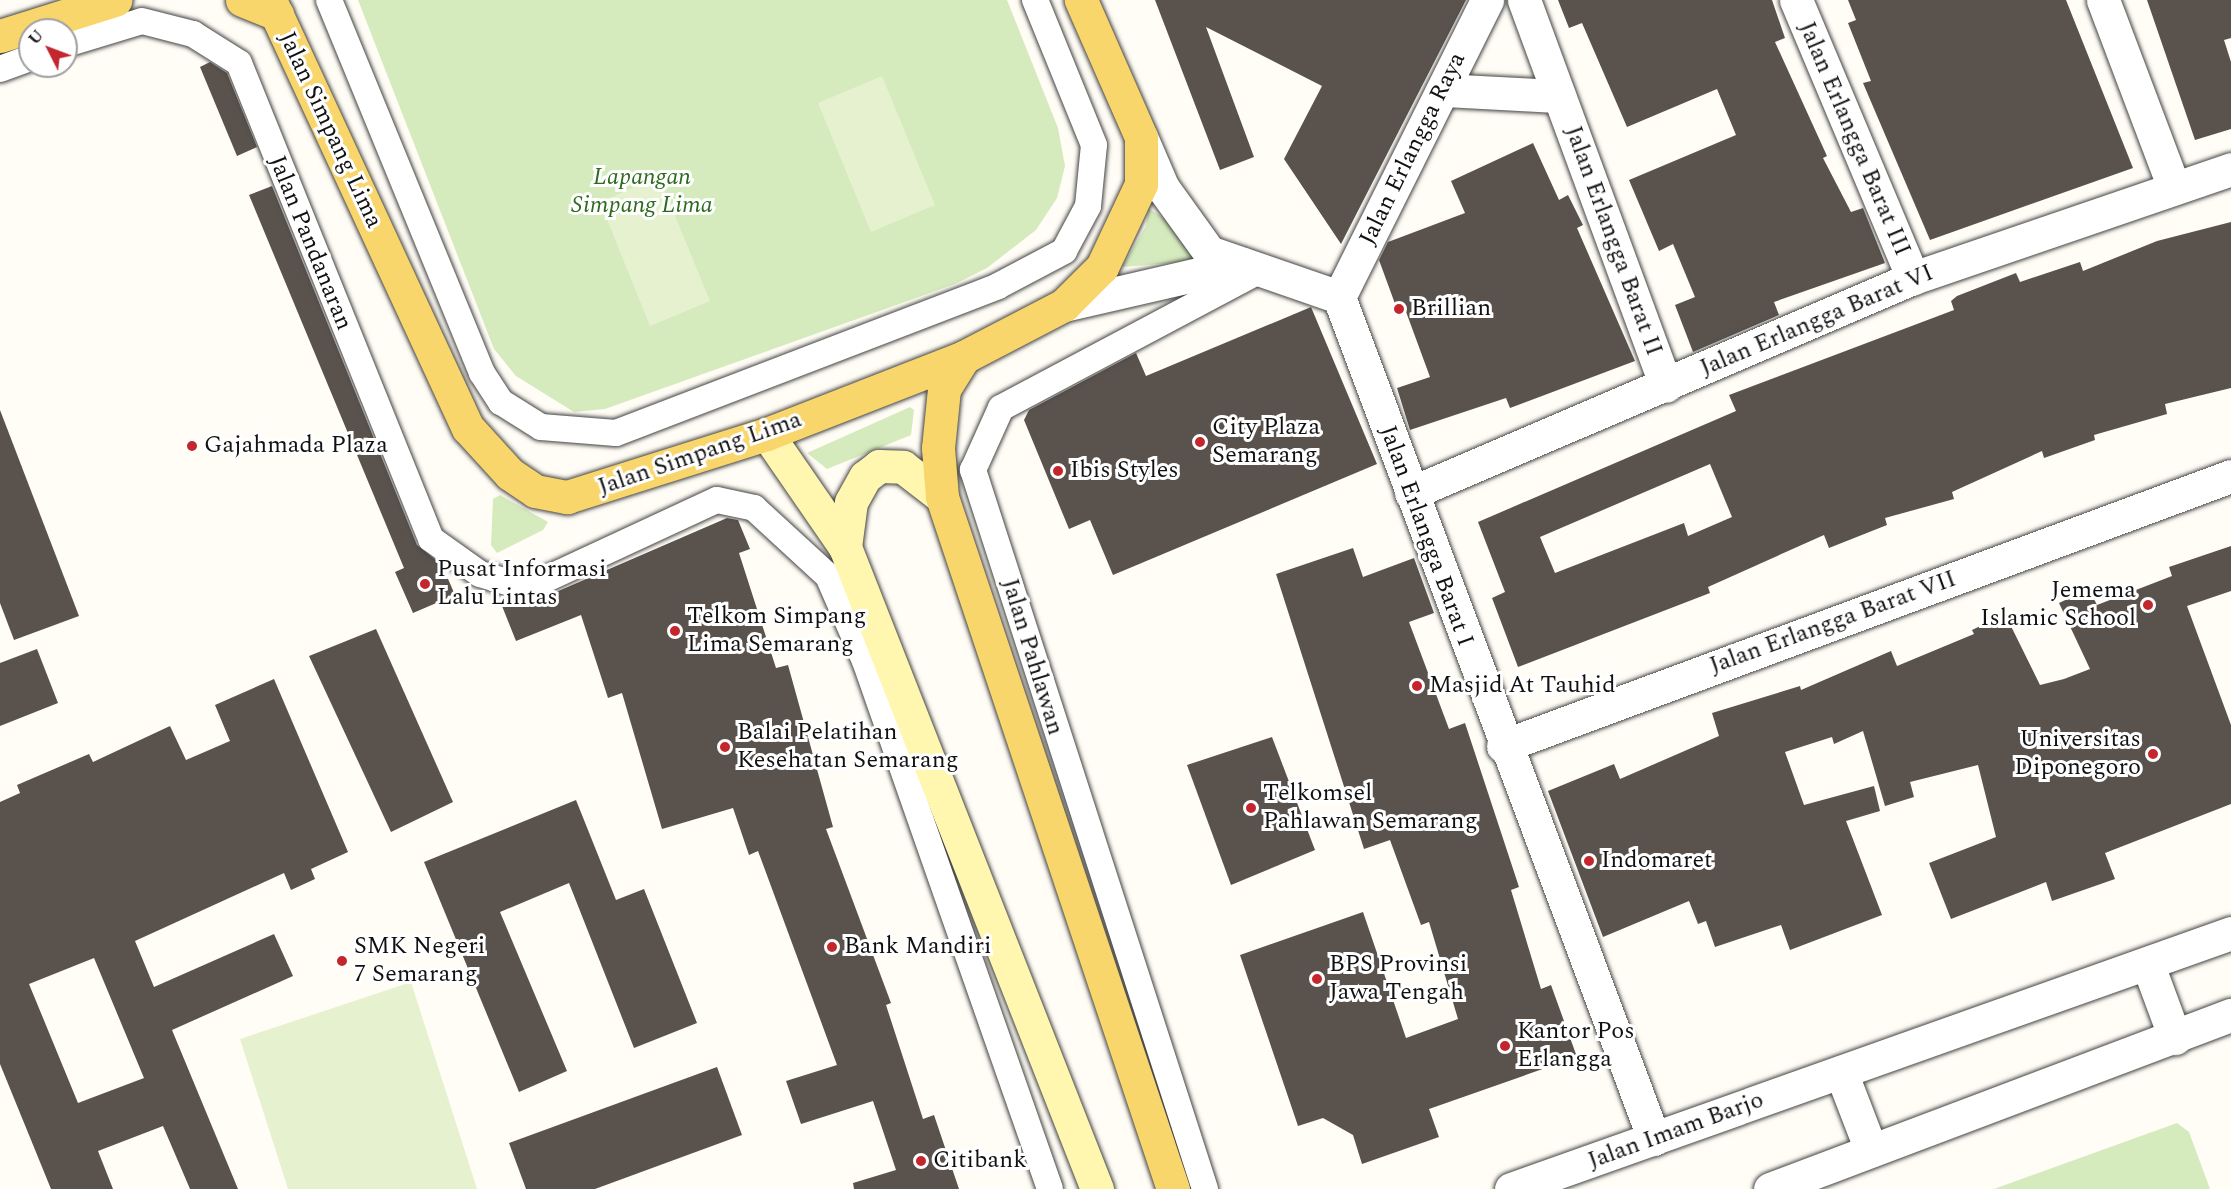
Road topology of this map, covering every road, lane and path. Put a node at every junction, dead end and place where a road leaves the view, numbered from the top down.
1 (115, 0) edge
2 (242, 0) edge
3 (329, 0) edge
4 (1035, 0) edge
5 (1081, 0) edge
6 (1487, 0) edge
7 (1524, 0) edge
8 (1796, 0) edge
9 (2103, 0) edge
10 (274, 7) edge
11 (78, 40) edge
12 (9, 58) edge
13 (1443, 90) junction
14 (1559, 96) junction
15 (1141, 137) junction
16 (2231, 169) edge
17 (2174, 188) junction
18 (1252, 267) junction
19 (1913, 278) junction
20 (1339, 297) junction
21 (1064, 305) junction
22 (964, 357) junction
23 (1666, 386) junction
24 (767, 434) junction
25 (2231, 476) edge
26 (1411, 493) junction
27 (942, 497) junction
28 (845, 547) junction
29 (1503, 746) junction
30 (2231, 933) edge
31 (2148, 965) junction
32 (2231, 1015) edge
33 (2175, 1038) junction
34 (1841, 1072) junction
35 (1654, 1139) junction
36 (1871, 1150) junction
37 (1050, 1189) edge
38 (1097, 1189) edge
39 (1173, 1189) edge
40 (1205, 1189) edge
41 (1511, 1189) edge
42 (1770, 1189) edge

1 - 12 main road
2 - 10 main road
3 - 4 street, Jalan Simpang Lima
5 - 15 main road, Jalan Simpang Lima
6 - 13 street, Jalan Erlangga Raya
7 - 14 street, Jalan Erlangga Barat II
8 - 19 street, Jalan Erlangga Barat III
9 - 17 street
10 - 24 main road, Jalan Simpang Lima
11 - 37 street, Jalan Pandanaran
13 - 14 street, Jalan Erlangga Barat II
13 - 20 street, Jalan Erlangga Raya
14 - 23 street, Jalan Erlangga Barat II
15 - 18 street
15 - 21 main road, Jalan Simpang Lima
16 - 17 street, Jalan Erlangga Barat VI
17 - 19 street, Jalan Erlangga Barat VI
18 - 20 street
18 - 21 street
18 - 40 street, Jalan Pahlawan
19 - 23 street, Jalan Erlangga Barat VI
20 - 26 street, Jalan Erlangga Barat I
21 - 22 main road, Jalan Simpang Lima
22 - 24 main road, Jalan Simpang Lima
22 - 27 main road, Jalan Pahlawan
23 - 26 street, Jalan Erlangga Barat VI
24 - 28 main road
25 - 29 street, Jalan Erlangga Barat VII
26 - 29 street, Jalan Erlangga Barat I
27 - 28 main road
27 - 39 main road, Jalan Pahlawan
28 - 38 main road
29 - 35 street, Jalan Erlangga Barat I
30 - 31 street, Jalan Imam Barjo
31 - 33 street
31 - 34 street, Jalan Imam Barjo
32 - 33 street
33 - 36 street
34 - 35 street, Jalan Imam Barjo
34 - 36 street
35 - 41 street, Jalan Imam Barjo
36 - 42 street

